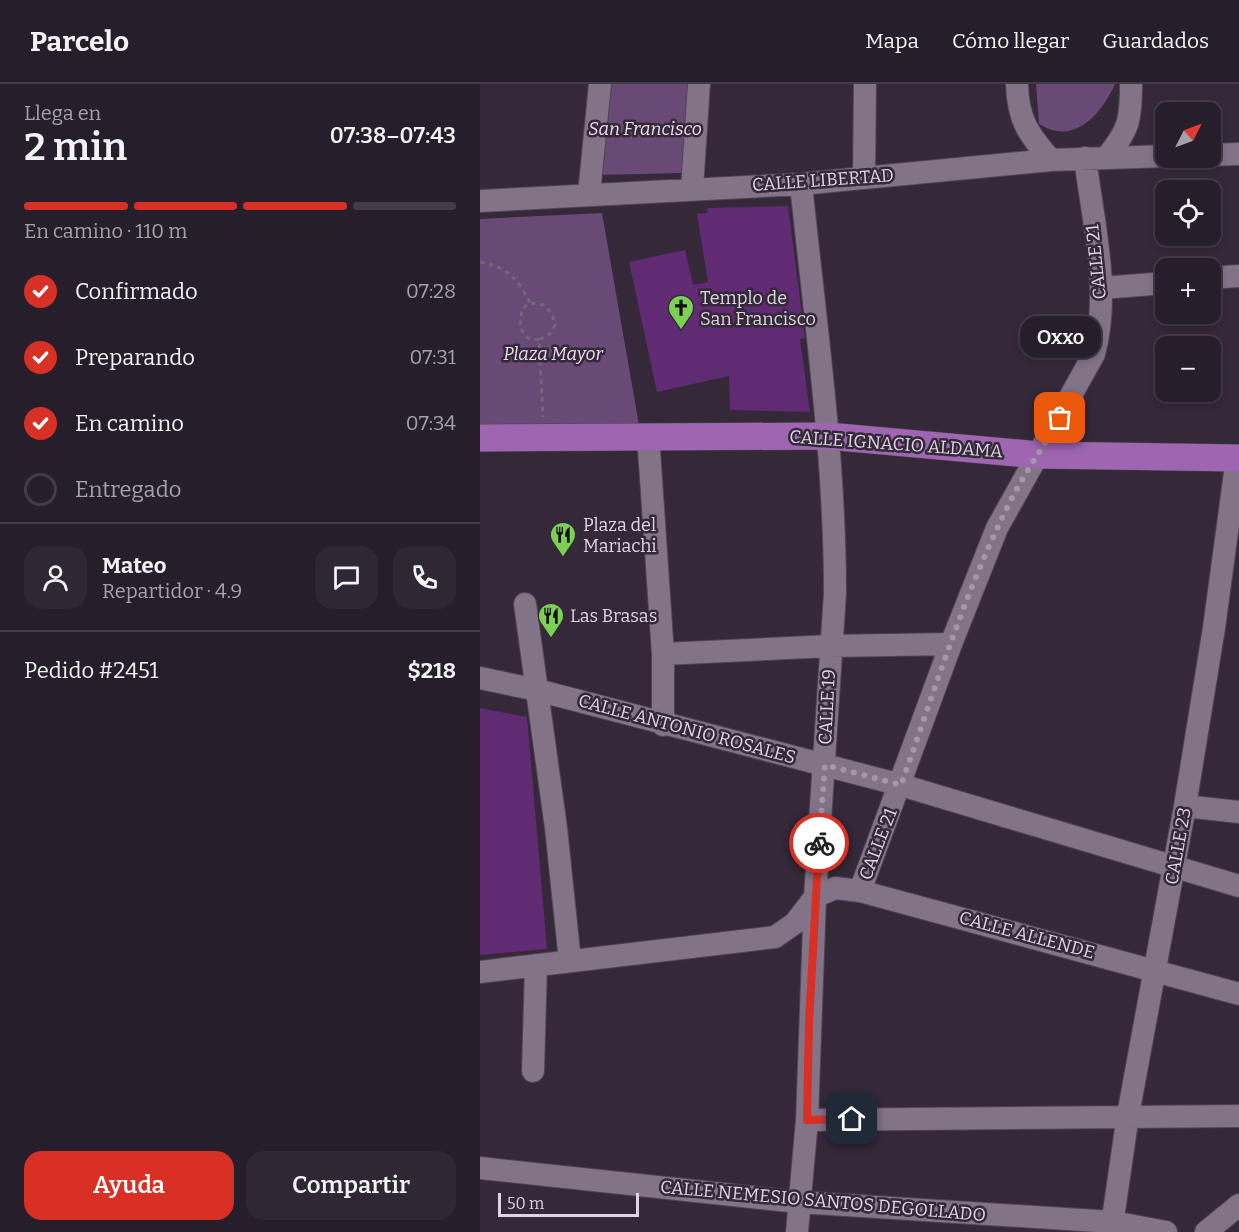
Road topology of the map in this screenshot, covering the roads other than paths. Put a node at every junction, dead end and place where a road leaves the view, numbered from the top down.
1 (600, 84) edge
2 (699, 84) edge
3 (865, 84) edge
4 (1017, 84) edge
5 (1131, 84) edge
6 (1239, 154) edge
7 (1221, 155) edge
8 (1155, 156) edge
9 (1095, 158) junction
10 (1051, 160) junction
11 (864, 178) junction
12 (801, 184) junction
13 (692, 188) junction
14 (589, 194) junction
15 (480, 201) edge
16 (1239, 276) edge
17 (1221, 277) edge
18 (1155, 284) edge
19 (1101, 288) junction
20 (648, 435) junction
21 (828, 436) junction
22 (480, 438) edge
23 (1039, 455) junction
24 (1238, 458) edge
25 (525, 604) dead end
26 (951, 644) junction
27 (830, 646) junction
28 (663, 654) junction
29 (480, 678) edge
30 (537, 690) junction
31 (663, 724) junction
32 (825, 765) junction
33 (901, 785) junction
34 (1185, 806) junction
35 (1239, 812) edge
36 (1175, 868) junction
37 (1239, 886) edge
38 (860, 891) junction
39 (814, 897) junction
40 (570, 961) junction
41 (536, 965) junction
42 (1156, 970) junction
43 (480, 972) edge
44 (1239, 994) edge
45 (533, 1071) dead end
46 (1128, 1115) junction
47 (1239, 1116) edge
48 (807, 1120) junction
49 (480, 1168) edge
50 (798, 1202) junction
51 (1239, 1205) edge
52 (1112, 1227) edge
53 (797, 1232) edge
54 (1166, 1232) edge
55 (1206, 1232) edge

1 - 14 street
2 - 13 street
3 - 11 street
4 - 10 street
5 - 9 street
6 - 7 street
8 - 9 street, CALLE LIBERTAD
9 - 10 street, CALLE LIBERTAD
9 - 19 street, CALLE 21
10 - 11 street, CALLE LIBERTAD
11 - 12 street, CALLE LIBERTAD
12 - 13 street, CALLE LIBERTAD
12 - 21 street, CALLE 19
13 - 14 street, CALLE LIBERTAD
14 - 15 street, CALLE LIBERTAD
16 - 17 street
18 - 19 street
19 - 23 street, CALLE 21
20 - 21 main road, CALLE IGNACIO ALDAMA
20 - 22 main road, CALLE IGNACIO ALDAMA
20 - 28 street
21 - 23 main road, CALLE IGNACIO ALDAMA
21 - 27 street, CALLE 19
23 - 24 main road, CALLE IGNACIO ALDAMA
23 - 26 street, CALLE 21
24 - 34 street, CALLE 23
25 - 30 street
26 - 27 street
26 - 33 street, CALLE 21
27 - 28 street
27 - 32 street, CALLE 19
28 - 31 street
29 - 30 street, CALLE ANTONIO ROSALES
30 - 31 street, CALLE ANTONIO ROSALES
30 - 40 street
31 - 32 street, CALLE ANTONIO ROSALES
32 - 33 street, CALLE ANTONIO ROSALES
32 - 39 street, CALLE 19
33 - 36 street, CALLE ANTONIO ROSALES
33 - 38 street, CALLE 21
34 - 35 street
34 - 36 street, CALLE 23
36 - 37 street, CALLE ANTONIO ROSALES
36 - 42 street, CALLE 23
38 - 39 street, CALLE ALLENDE
38 - 42 street, CALLE ALLENDE
39 - 40 street
39 - 48 street, CALLE 19
40 - 41 street
41 - 43 street
41 - 45 street
42 - 44 street, CALLE ALLENDE
42 - 46 street, CALLE 23
46 - 47 street
46 - 48 street
46 - 52 street, CALLE 23
48 - 50 street, CALLE 19
49 - 50 street, CALLE NEMESIO SANTOS DEGOLLADO
50 - 52 street, CALLE NEMESIO SANTOS DEGOLLADO
50 - 53 street, CALLE 19
51 - 55 street
52 - 54 street, CALLE NEMESIO SANTOS DEGOLLADO

